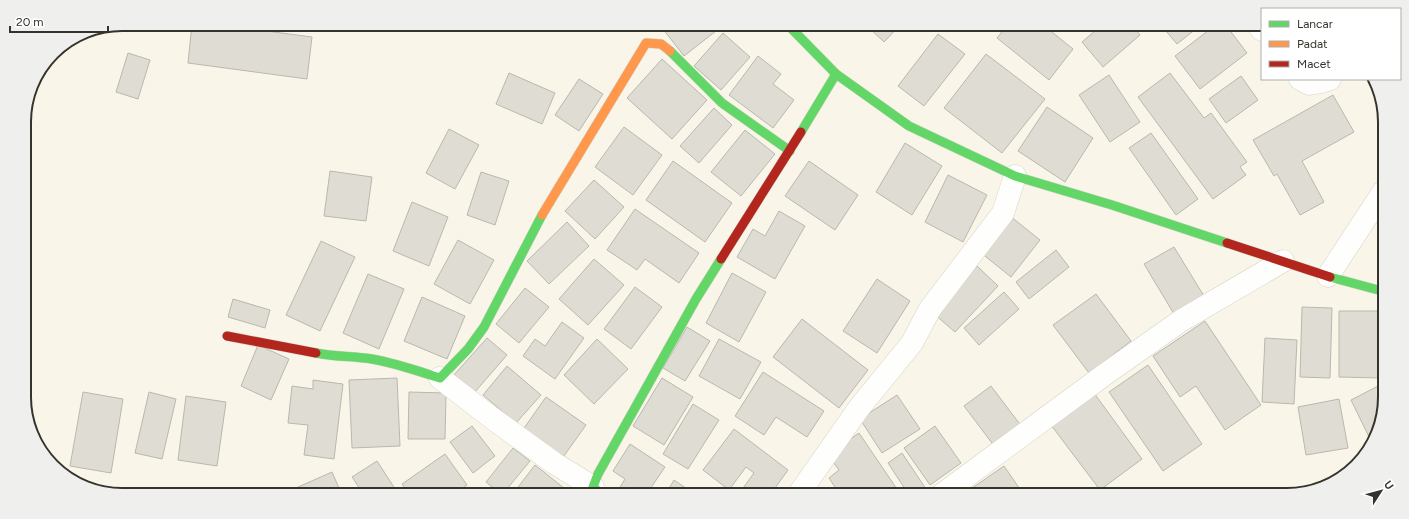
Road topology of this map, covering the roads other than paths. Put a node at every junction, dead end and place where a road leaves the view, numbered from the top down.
1 (794, 31) edge
2 (836, 74) junction
3 (1302, 80) edge
4 (1327, 80) edge
5 (790, 151) junction
6 (1015, 176) junction
7 (1378, 200) edge
8 (1282, 261) junction
9 (1328, 276) junction
10 (1378, 290) edge
11 (227, 336) dead end
12 (440, 378) junction
13 (593, 488) edge
14 (598, 488) edge
15 (807, 488) edge
16 (950, 488) edge

1 - 2 street
2 - 5 street
2 - 6 street
3 - 4 street
5 - 12 street
5 - 14 street
6 - 8 street
6 - 15 street
7 - 9 street
8 - 9 street
8 - 16 street
9 - 10 street
11 - 12 street
12 - 13 street

